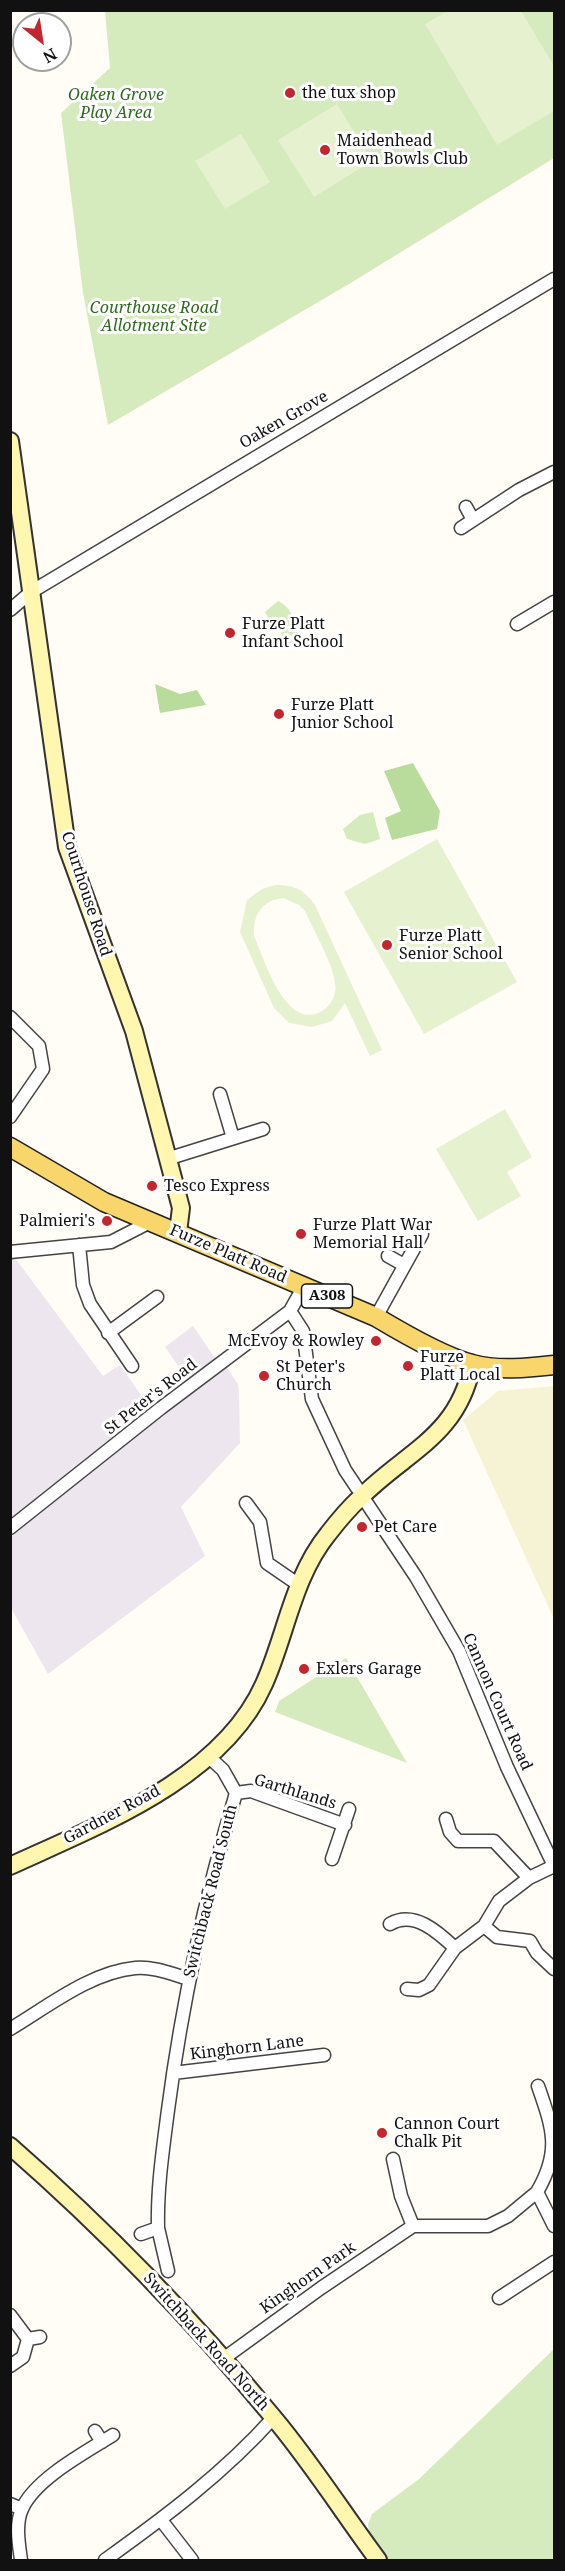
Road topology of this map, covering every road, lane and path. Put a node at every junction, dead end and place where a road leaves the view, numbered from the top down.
1 (555, 279) edge
2 (10, 441) edge
3 (555, 472) edge
4 (466, 507) dead end
5 (473, 520) junction
6 (460, 528) dead end
7 (31, 592) junction
8 (555, 602) edge
9 (10, 610) edge
10 (517, 624) dead end
11 (10, 1017) edge
12 (220, 1094) dead end
13 (10, 1117) edge
14 (263, 1129) dead end
15 (232, 1138) junction
16 (10, 1147) edge
17 (170, 1158) junction
18 (152, 1221) junction
19 (178, 1232) junction
20 (422, 1234) dead end
21 (79, 1245) junction
22 (10, 1252) edge
23 (388, 1256) dead end
24 (404, 1265) junction
25 (304, 1286) junction
26 (157, 1297) dead end
27 (290, 1311) junction
28 (376, 1317) junction
29 (108, 1333) junction
30 (472, 1365) junction
31 (555, 1365) edge
32 (132, 1366) dead end
33 (359, 1492) junction
34 (246, 1503) dead end
35 (10, 1528) edge
36 (299, 1585) junction
37 (209, 1757) junction
38 (236, 1793) junction
39 (350, 1809) dead end
40 (446, 1819) dead end
41 (345, 1825) junction
42 (332, 1859) dead end
43 (10, 1866) edge
44 (554, 1866) edge
45 (529, 1878) junction
46 (390, 1924) dead end
47 (484, 1926) junction
48 (455, 1948) junction
49 (555, 1969) edge
50 (189, 1978) junction
51 (407, 1989) dead end
52 (10, 2029) edge
53 (324, 2055) dead end
54 (173, 2073) junction
55 (538, 2086) dead end
56 (10, 2146) edge
57 (393, 2159) dead end
58 (537, 2192) junction
59 (413, 2226) junction
60 (555, 2226) edge
61 (158, 2228) junction
62 (141, 2234) dead end
63 (555, 2262) edge
64 (168, 2271) dead end
65 (499, 2298) dead end
66 (10, 2315) edge
67 (223, 2359) junction
68 (10, 2366) edge
69 (274, 2417) junction
70 (95, 2431) dead end
71 (16, 2507) edge
72 (161, 2520) junction
73 (21, 2560) edge
74 (105, 2560) edge
75 (192, 2560) edge
76 (378, 2560) edge

1 - 7 street, Oaken Grove
2 - 7 street, Courthouse Road
3 - 5 street
4 - 5 street
5 - 6 street
7 - 9 street, Oaken Grove
7 - 17 street, Courthouse Road
8 - 10 street
11 - 13 street
12 - 15 street
14 - 15 street
15 - 17 street
16 - 18 main road, Furze Platt Road / A308
17 - 19 street, Courthouse Road
18 - 19 main road, Furze Platt Road / A308
18 - 21 street
19 - 25 main road, Furze Platt Road / A308
20 - 24 street
21 - 22 street
21 - 29 street
23 - 24 street
24 - 28 street
25 - 27 street, St Peter's Road
25 - 28 main road, Furze Platt Road / A308
26 - 29 street
27 - 33 street, Cannon Court Road
27 - 35 street, St Peter's Road
28 - 30 main road, Furze Platt Road / A308
29 - 32 street
30 - 31 main road, Furze Platt Road / A308
30 - 33 street
33 - 36 street
33 - 44 street, Cannon Court Road
34 - 36 street
36 - 37 street
37 - 38 street, Switchback Road South
37 - 43 street, Gardner Road
38 - 41 street, Garthlands
38 - 50 street, Switchback Road South
39 - 41 street, Garthlands
40 - 45 street
41 - 42 street, Garthlands
44 - 45 street
45 - 47 street
46 - 48 street
47 - 48 street
47 - 49 street
48 - 51 street
50 - 52 street
50 - 54 street, Switchback Road South
53 - 54 street, Kinghorn Lane
54 - 61 street, Switchback Road South
55 - 58 street
56 - 67 street, Switchback Road North
57 - 59 street
58 - 59 street
58 - 60 street
59 - 67 street, Kinghorn Park
61 - 62 street
61 - 64 street, Switchback Road South
63 - 65 street
66 - 68 street
67 - 69 street, Switchback Road North
69 - 72 street
69 - 76 street, Switchback Road North
70 - 71 street
71 - 73 street
72 - 74 street
72 - 75 street

